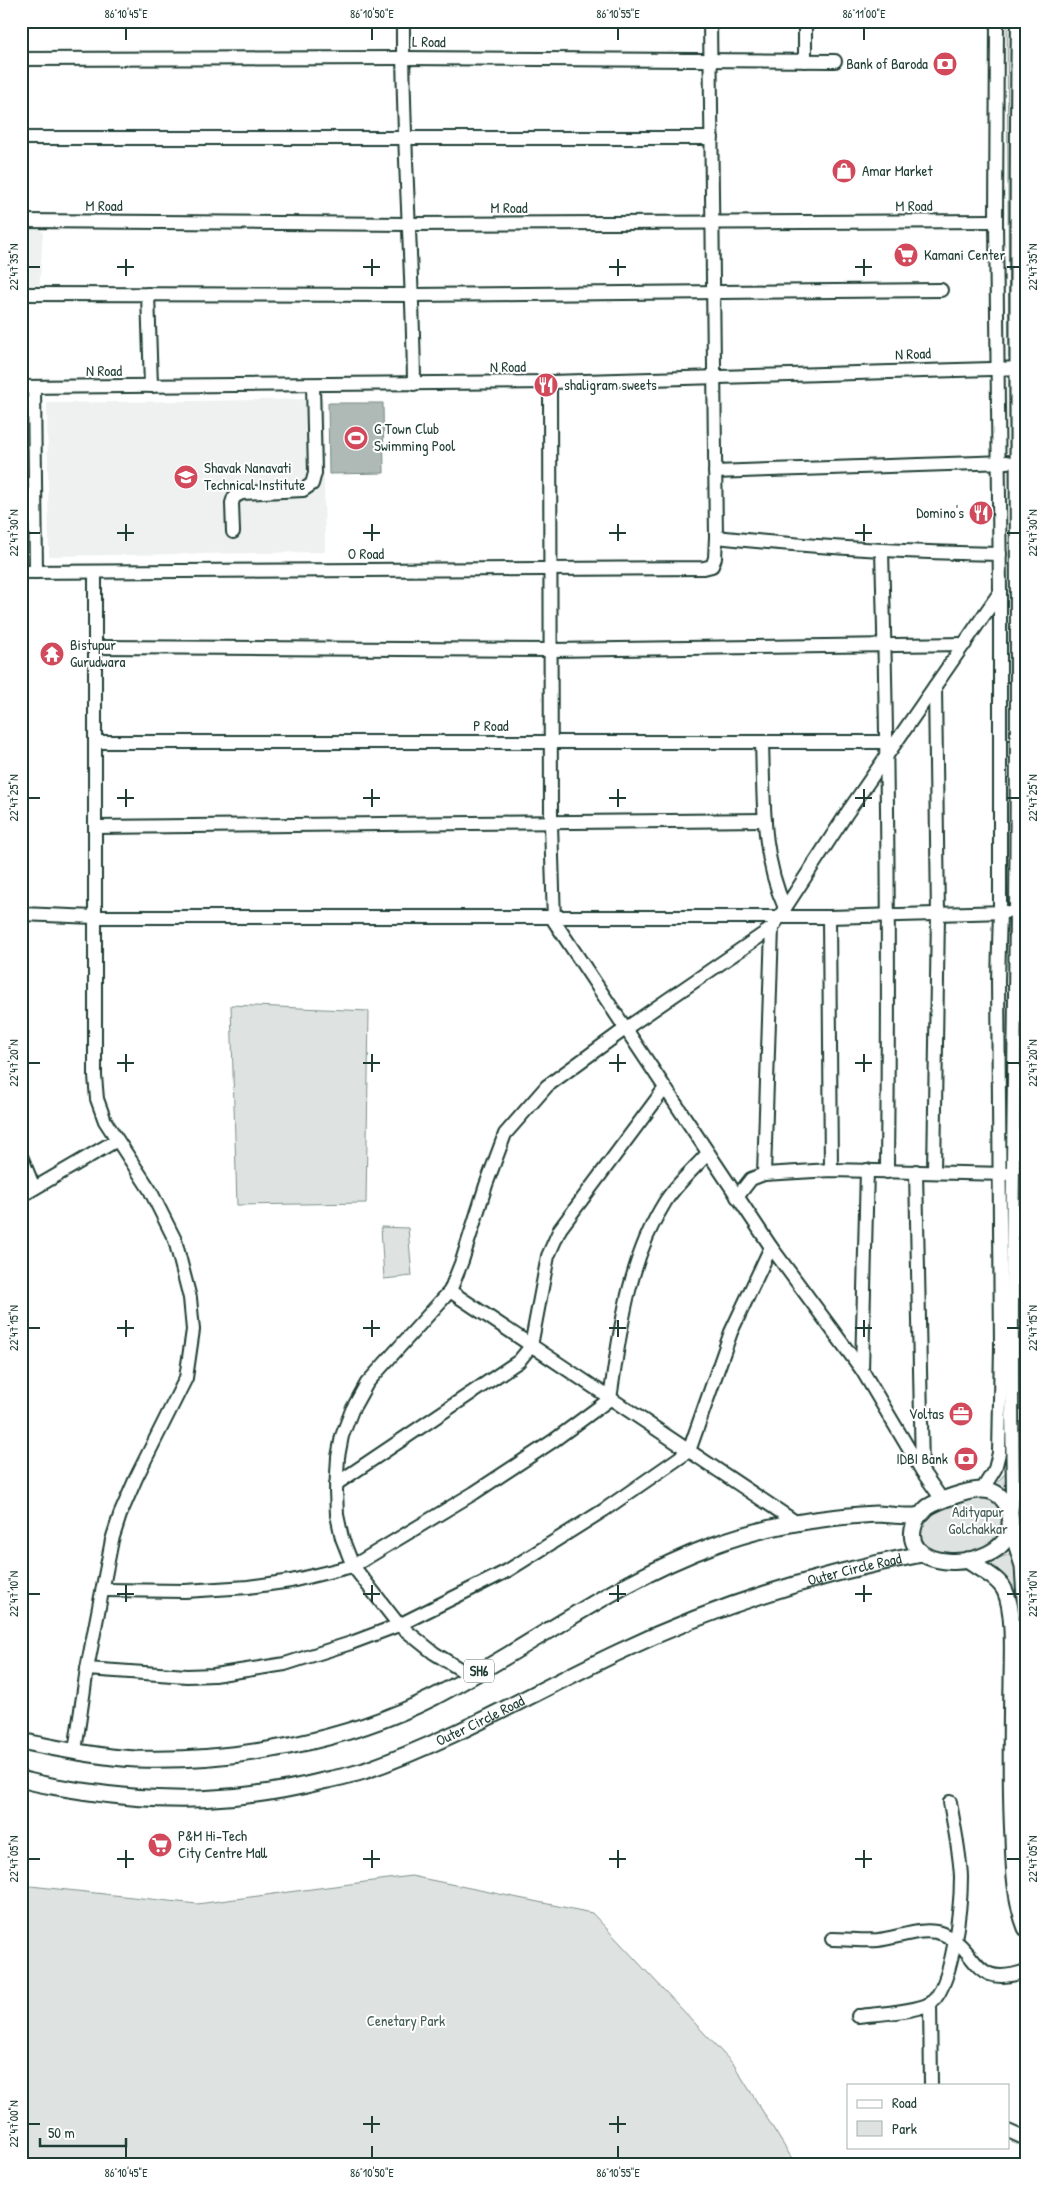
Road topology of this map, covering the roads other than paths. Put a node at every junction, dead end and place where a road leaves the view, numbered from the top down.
1 (403, 21) edge
2 (710, 21) edge
3 (805, 21) edge
4 (997, 21) edge
5 (1018, 21) edge
6 (24, 58) edge
7 (402, 58) junction
8 (804, 60) junction
9 (711, 61) junction
10 (835, 61) dead end
11 (1022, 97) edge
12 (21, 138) edge
13 (404, 138) junction
14 (712, 138) junction
15 (21, 221) edge
16 (996, 221) junction
17 (410, 224) junction
18 (713, 224) junction
19 (941, 290) dead end
20 (714, 291) junction
21 (21, 294) edge
22 (148, 294) junction
23 (413, 296) junction
24 (998, 367) junction
25 (1022, 367) edge
26 (714, 377) junction
27 (550, 382) junction
28 (414, 384) junction
29 (313, 385) junction
30 (151, 386) junction
31 (28, 387) edge
32 (1017, 462) junction
33 (999, 463) junction
34 (715, 472) junction
35 (1026, 531) edge
36 (233, 532) dead end
37 (716, 537) junction
38 (1018, 542) junction
39 (882, 551) junction
40 (1000, 554) junction
41 (1022, 555) edge
42 (552, 569) junction
43 (21, 572) edge
44 (36, 572) junction
45 (95, 572) junction
46 (1000, 592) junction
47 (885, 644) junction
48 (965, 644) junction
49 (95, 646) junction
50 (552, 650) junction
51 (935, 686) junction
52 (95, 742) junction
53 (552, 742) junction
54 (762, 742) junction
55 (887, 742) junction
56 (888, 756) junction
57 (765, 820) junction
58 (551, 824) junction
59 (96, 827) junction
60 (1000, 912) junction
61 (1016, 912) junction
62 (21, 914) edge
63 (938, 915) junction
64 (889, 916) junction
65 (95, 917) junction
66 (554, 917) junction
67 (779, 917) junction
68 (829, 917) junction
69 (625, 1029) junction
70 (665, 1088) junction
71 (117, 1140) junction
72 (708, 1153) junction
73 (21, 1156) edge
74 (831, 1170) junction
75 (866, 1170) junction
76 (887, 1172) junction
77 (916, 1172) junction
78 (934, 1172) junction
79 (764, 1174) junction
80 (999, 1174) junction
81 (1012, 1174) junction
82 (34, 1188) junction
83 (21, 1196) edge
84 (737, 1197) junction
85 (771, 1248) junction
86 (450, 1291) junction
87 (531, 1346) junction
88 (862, 1370) junction
89 (610, 1398) junction
90 (688, 1451) junction
91 (922, 1471) junction
92 (336, 1484) junction
93 (982, 1490) junction
94 (942, 1501) junction
95 (919, 1515) junction
96 (1010, 1521) junction
97 (797, 1523) junction
98 (922, 1554) junction
99 (967, 1560) junction
100 (353, 1566) junction
101 (104, 1590) junction
102 (1026, 1614) edge
103 (399, 1625) junction
104 (1026, 1628) edge
105 (87, 1669) junction
106 (471, 1676) junction
107 (21, 1741) edge
108 (75, 1751) junction
109 (21, 1779) edge
110 (950, 1802) dead end
111 (1026, 1870) edge
112 (1026, 1928) edge
113 (832, 1939) dead end
114 (955, 1942) junction
115 (1026, 1971) edge
116 (930, 2003) junction
117 (858, 2016) dead end
118 (931, 2084) edge
119 (1010, 2132) edge
120 (1026, 2139) edge

1 - 7 street
2 - 9 street
3 - 8 street
4 - 16 street
5 - 11 street
6 - 7 street, L Road
7 - 9 street, L Road
7 - 13 street
8 - 9 street, L Road
8 - 10 street, L Road
9 - 14 street
11 - 25 street
12 - 13 street
13 - 14 street
13 - 17 street
14 - 18 street
15 - 17 street, M Road
16 - 18 street, M Road
16 - 24 street
17 - 18 street, M Road
17 - 23 street
18 - 20 street
19 - 20 street
20 - 23 street
20 - 26 street
21 - 22 street
22 - 23 street
22 - 30 street
23 - 28 street
24 - 25 street, N Road
24 - 26 street, N Road
24 - 33 street
25 - 32 street
26 - 27 street, N Road
26 - 34 street
27 - 28 street, N Road
27 - 42 street
28 - 29 street, N Road
29 - 30 street, N Road
29 - 36 street
30 - 31 street, N Road
31 - 44 street
32 - 33 street
32 - 38 street
33 - 34 street
33 - 40 street
34 - 37 street
35 - 38 street
37 - 39 street
37 - 42 street, O Road
38 - 41 street
39 - 40 street
39 - 47 street
40 - 46 street
41 - 61 street
42 - 45 street, O Road
42 - 50 street
43 - 44 street, O Road
44 - 45 street, O Road
45 - 49 street
46 - 48 street
46 - 60 street
47 - 48 street
47 - 50 street
47 - 55 street
48 - 51 street
49 - 50 street
49 - 52 street
50 - 53 street
51 - 56 street
51 - 63 street
52 - 53 street, P Road
52 - 59 street
53 - 54 street, P Road
53 - 58 street
54 - 55 street, P Road
54 - 57 street
55 - 56 street
56 - 64 street
56 - 67 street
57 - 58 street
57 - 67 street
58 - 59 street
58 - 66 street
59 - 65 street
60 - 61 street
60 - 63 street
60 - 80 street
61 - 81 street
62 - 65 street
63 - 64 street
63 - 78 street
64 - 68 street
64 - 76 street
65 - 66 street
65 - 71 street
66 - 67 street
66 - 69 street
67 - 68 street
67 - 69 street
67 - 79 street
68 - 74 street
69 - 70 street
69 - 86 street
70 - 72 street
70 - 87 street
71 - 82 street
71 - 101 street
72 - 84 street
72 - 89 street
73 - 82 street
74 - 75 street
74 - 79 street
75 - 76 street
75 - 88 street
76 - 77 street
77 - 78 street
77 - 91 street
78 - 80 street
79 - 84 street
80 - 81 street
80 - 93 street
81 - 96 street
82 - 83 street
84 - 85 street
85 - 88 street
85 - 90 street
86 - 87 street
86 - 92 street
87 - 89 street
87 - 92 street
88 - 91 street
89 - 90 street
89 - 100 street
90 - 97 street
90 - 103 street
91 - 94 street
92 - 100 street
93 - 94 main road
93 - 96 main road
94 - 95 main road
95 - 97 main road, SH6
95 - 98 main road
96 - 99 main road
96 - 102 main road
97 - 106 main road, SH6
98 - 99 main road
98 - 109 main road, Outer Circle Road
99 - 112 main road
100 - 101 street
100 - 103 street
101 - 105 street
103 - 105 street
103 - 106 street
104 - 111 main road
105 - 108 street
106 - 108 main road, SH6
107 - 108 main road, SH6
110 - 114 street
113 - 114 street
114 - 115 street
114 - 116 street
116 - 117 street
116 - 118 street
119 - 120 street

